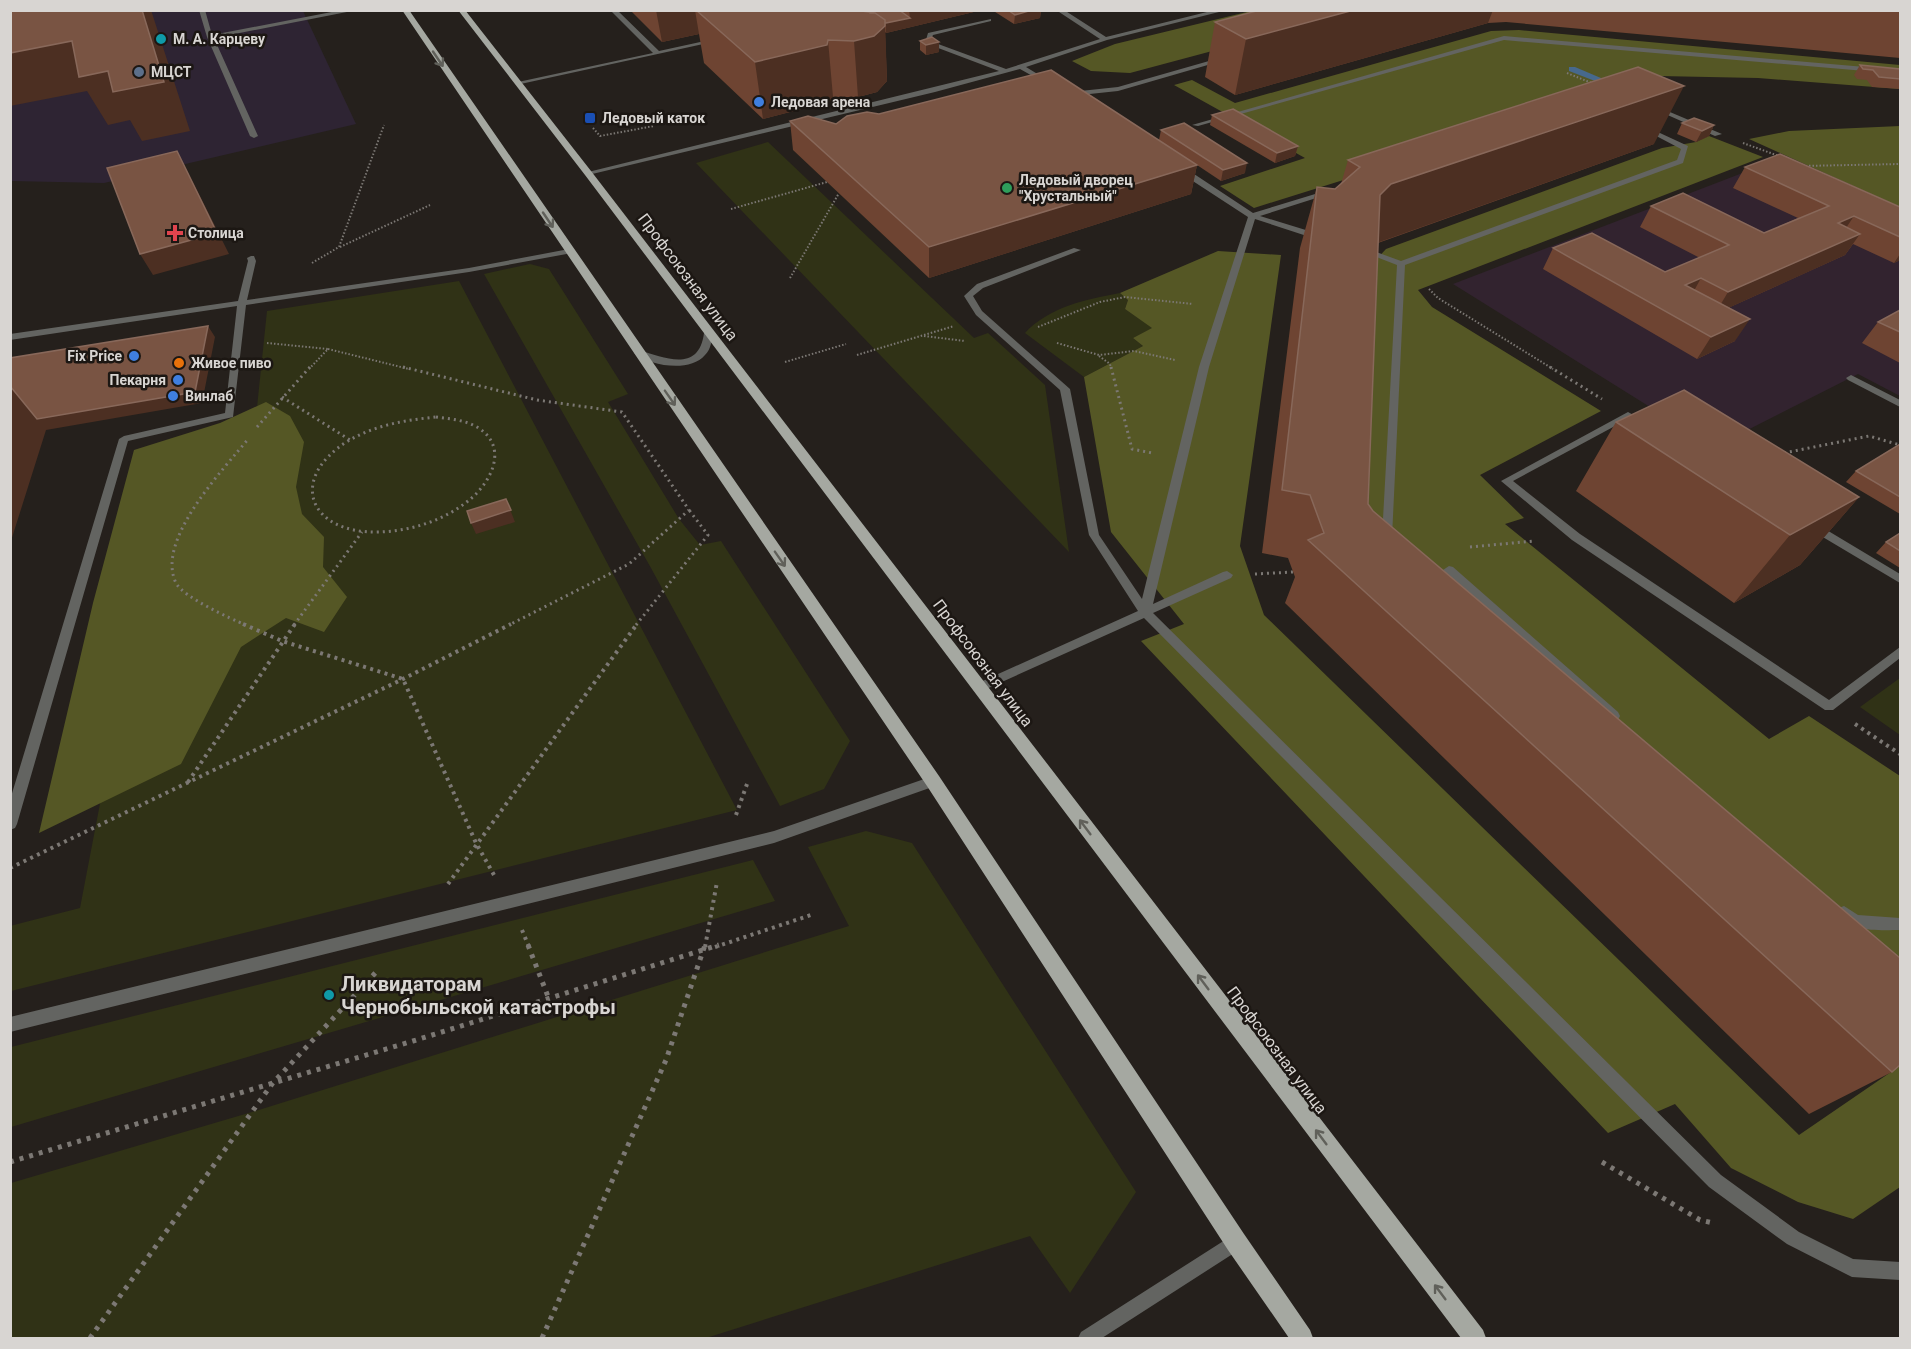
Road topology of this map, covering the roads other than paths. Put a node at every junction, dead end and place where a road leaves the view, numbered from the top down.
1 (202, 10) edge
2 (354, 10) edge
3 (405, 10) edge
4 (460, 10) edge
5 (614, 10) edge
6 (1059, 10) edge
7 (1224, 10) edge
8 (1214, 12) edge
9 (989, 20) dead end
10 (210, 37) junction
11 (1105, 39) junction
12 (718, 40) edge
13 (657, 53) junction
14 (1226, 58) edge
15 (1021, 67) junction
16 (1005, 71) junction
17 (1900, 72) edge
18 (518, 84) junction
19 (1062, 90) junction
20 (1080, 100) edge
21 (1653, 107) edge
22 (1634, 122) edge
23 (1196, 125) dead end
24 (1719, 134) dead end
25 (254, 136) dead end
26 (1175, 165) edge
27 (588, 173) junction
28 (1331, 192) edge
29 (1252, 216) junction
30 (1329, 240) edge
31 (1077, 250) dead end
32 (569, 251) junction
33 (1365, 251) edge
34 (251, 258) dead end
35 (1401, 264) junction
36 (242, 304) junction
37 (708, 333) junction
38 (10, 337) edge
39 (639, 353) junction
40 (1851, 378) dead end
41 (1900, 404) edge
42 (1658, 432) edge
43 (1808, 523) edge
44 (1386, 543) edge
45 (1449, 570) dead end
46 (1227, 575) road end
47 (1900, 579) edge
48 (1145, 612) junction
49 (1900, 652) edge
50 (980, 687) junction
51 (1625, 726) edge
52 (933, 781) junction
53 (10, 824) edge
54 (1829, 903) edge
55 (1900, 924) edge
56 (10, 1025) edge
57 (1236, 1242) junction
58 (1900, 1270) edge
59 (1087, 1338) edge
60 (1302, 1338) edge
61 (1475, 1338) edge

1 - 10 street
2 - 10 street
3 -> 32 main road
4 - 18 main road, Профсоюзная улица
5 - 13 street
6 - 11 street
7 - 8 street
8 - 11 street
9 - 16 street
10 - 25 street
11 - 15 street
12 - 13 street
13 - 18 street
14 - 19 street
15 - 16 street
15 - 19 street
16 - 27 street
17 - 23 street
18 - 27 main road, Профсоюзная улица
19 - 20 street
21 - 24 street
22 - 35 street
26 - 29 street
27 - 37 main road, Профсоюзная улица
28 - 29 street
29 - 30 street
29 - 48 street
31 - 48 street
32 - 36 street
32 - 39 main road
33 - 35 street
34 - 36 street
35 - 44 street
36 - 38 street
36 - 53 street
37 - 39 street
37 - 50 main road, Профсоюзная улица
39 -> 52 main road
40 - 41 street
42 - 49 street
43 - 47 street
45 - 51 street
46 - 48 street
48 - 50 street
48 - 58 street
61 -> 50 main road, Профсоюзная улица
52 - 56 street
52 - 57 main road
54 - 55 street
57 - 59 street
57 - 60 main road

